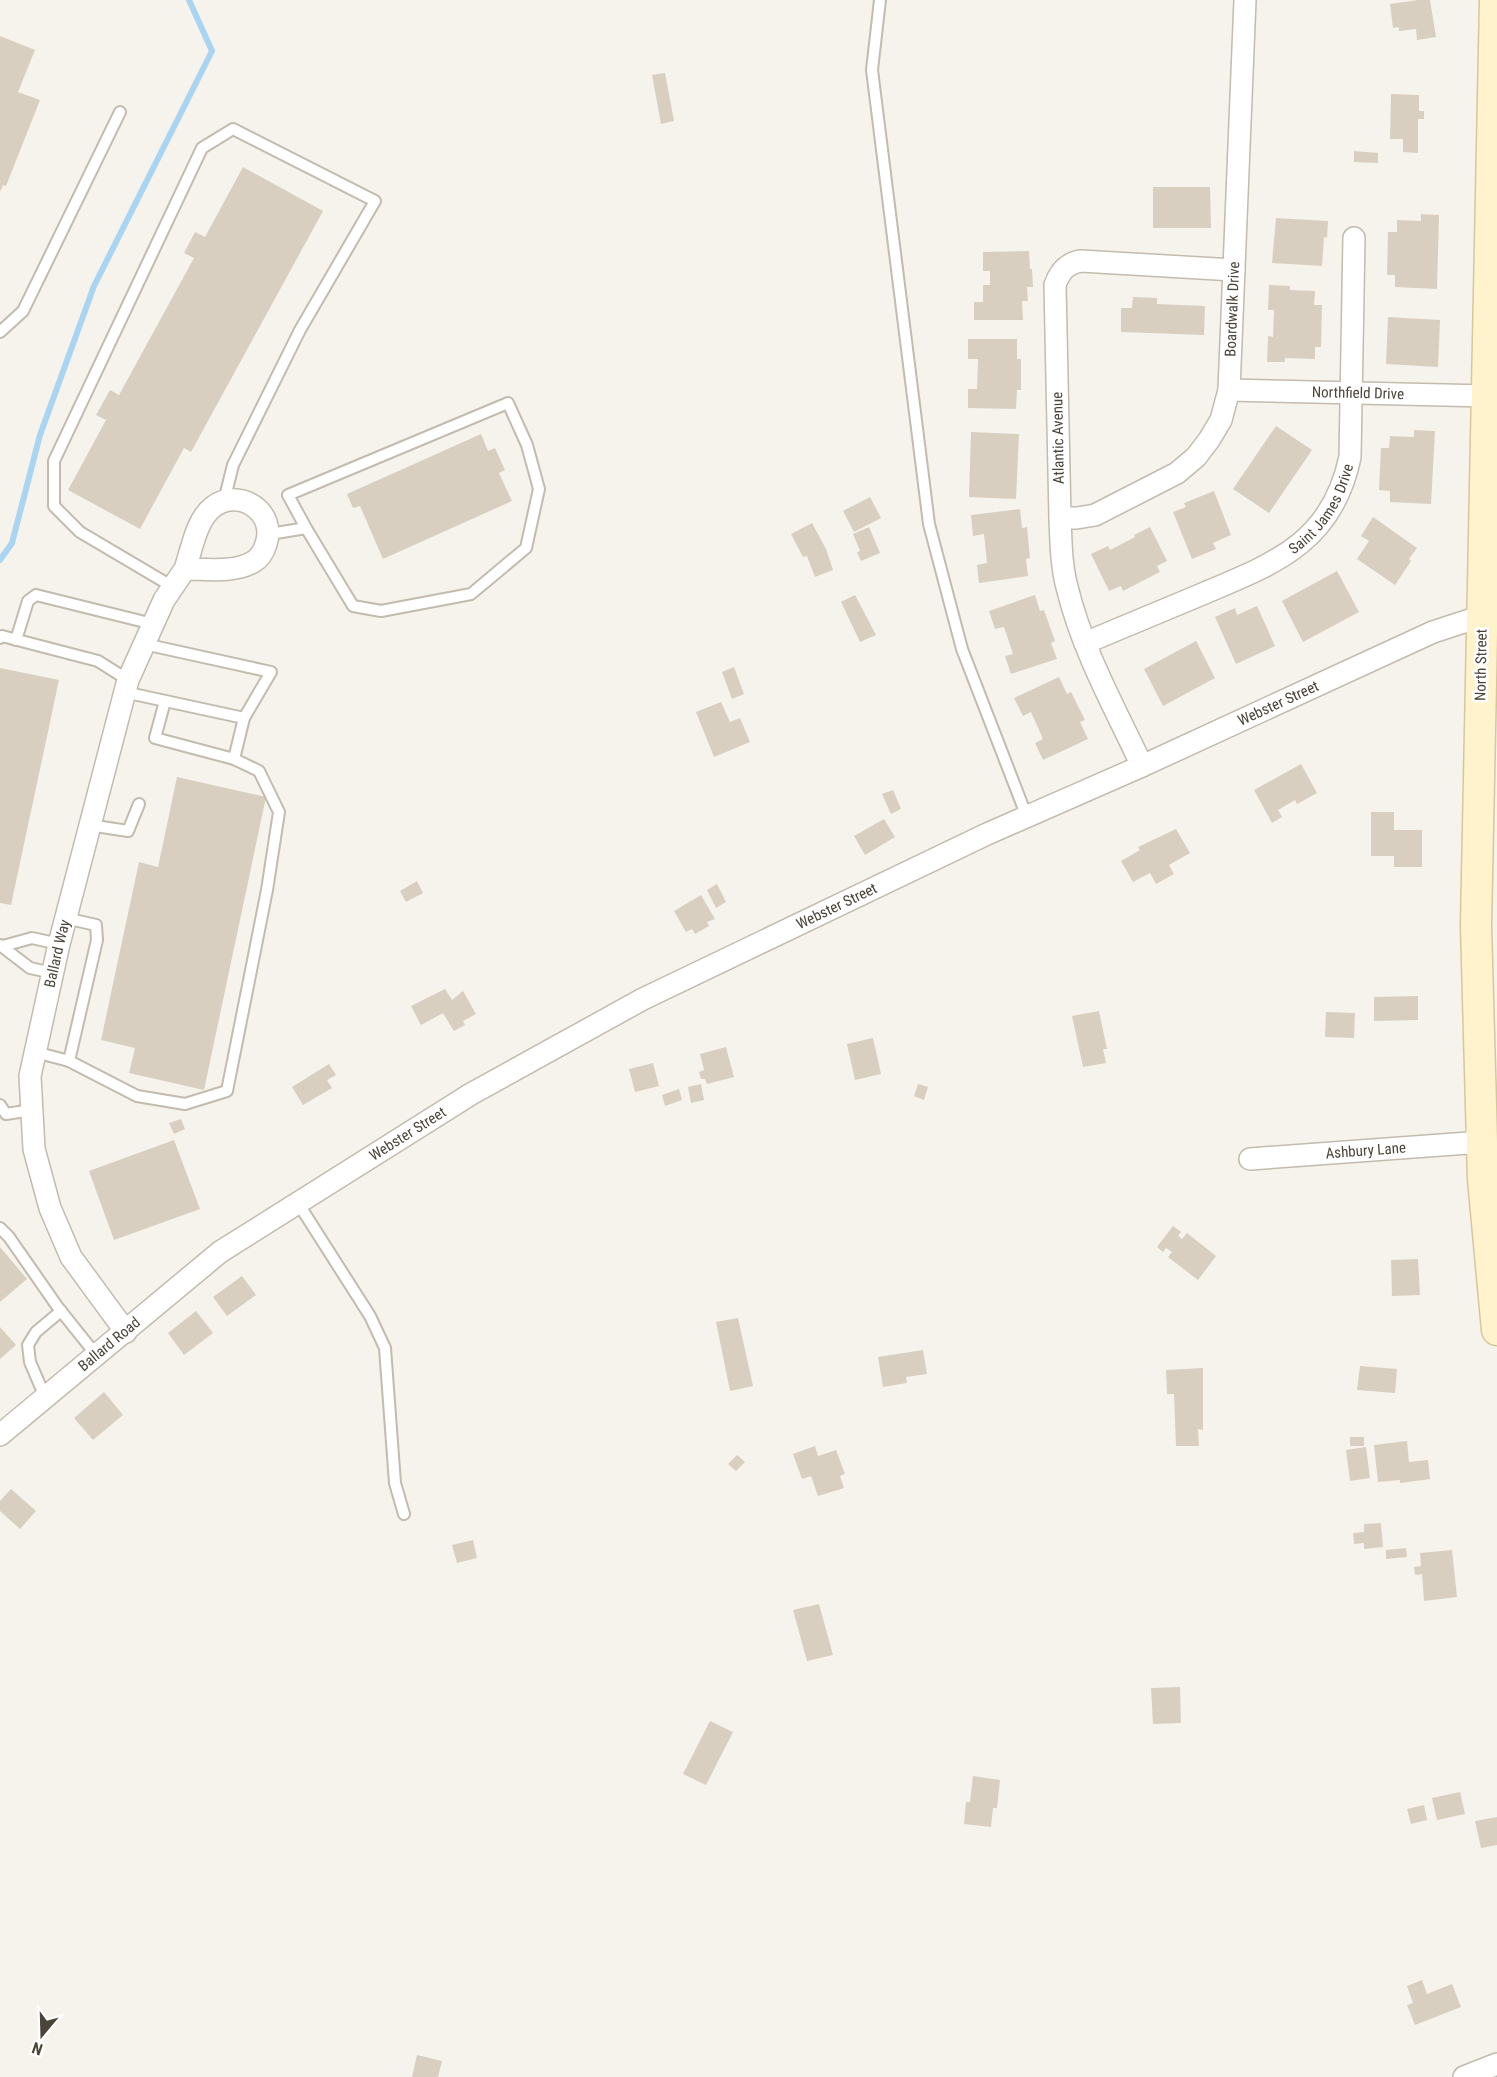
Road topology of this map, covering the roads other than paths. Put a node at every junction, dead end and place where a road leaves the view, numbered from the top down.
1 (880, 0) edge
2 (1245, 0) edge
3 (1495, 0) edge
4 (120, 112) dead end
5 (1354, 238) dead end
6 (1234, 270) junction
7 (0, 332) edge
8 (1229, 390) junction
9 (1351, 393) junction
10 (1492, 397) edge
11 (224, 501) junction
12 (1060, 518) junction
13 (306, 528) junction
14 (270, 534) junction
15 (185, 569) junction
16 (173, 587) junction
17 (1482, 616) junction
18 (153, 624) junction
19 (0, 638) edge
20 (16, 640) junction
21 (144, 644) junction
22 (1085, 644) junction
23 (126, 686) junction
24 (165, 701) junction
25 (244, 718) junction
26 (234, 759) junction
27 (1143, 766) junction
28 (139, 804) dead end
29 (1027, 817) junction
30 (89, 825) junction
31 (65, 918) junction
32 (59, 944) junction
33 (1, 948) edge
34 (52, 973) junction
35 (36, 1052) junction
36 (69, 1061) junction
37 (32, 1110) junction
38 (2, 1112) edge
39 (1482, 1142) junction
40 (1250, 1159) dead end
41 (298, 1203) junction
42 (0, 1228) edge
43 (220, 1252) joint
44 (61, 1311) junction
45 (1497, 1329) edge
46 (126, 1332) junction
47 (96, 1356) junction
48 (45, 1398) junction
49 (0, 1435) edge
50 (404, 1514) dead end
51 (1497, 2064) edge
52 (1464, 2077) edge

1 - 29 lane
2 - 6 street, Boardwalk Drive
3 - 10 main road, North Street
4 - 7 lane
5 - 9 street, Saint James Drive
6 - 8 street, Boardwalk Drive
6 - 12 street, Atlantic Avenue
8 - 9 street, Northfield Drive
8 - 12 street, Boardwalk Drive
9 - 10 street, Northfield Drive
9 - 22 street, Saint James Drive
10 - 17 main road, North Street
11 - 14 street
11 - 15 street, Ballard Way
11 - 16 lane
12 - 22 street, Atlantic Avenue
13 - 13 lane
13 - 14 lane
14 - 15 street
15 - 16 street, Ballard Way
16 - 18 street, Ballard Way
17 - 27 street, Webster Street
17 - 39 main road, North Street
18 - 20 lane
18 - 21 street, Ballard Way
19 - 20 lane
20 - 23 lane
21 - 23 street, Ballard Way
21 - 25 lane
22 - 27 street, Atlantic Avenue
23 - 24 lane
23 - 30 street, Ballard Way
24 - 25 lane
24 - 26 lane
25 - 26 lane
26 - 36 lane
27 - 29 street, Webster Street
28 - 30 lane
29 - 41 street, Webster Street
30 - 31 street, Ballard Way
31 - 32 street, Ballard Way
31 - 36 lane
32 - 33 lane
32 - 34 street, Ballard Way
33 - 34 lane
34 - 35 street, Ballard Way
35 - 36 lane
35 - 37 street, Ballard Way
37 - 38 lane
37 - 46 street, Ballard Way
39 - 40 street, Ashbury Lane
39 - 45 main road, North Street
41 - 43 street, Webster Street
41 - 50 lane
42 - 44 lane
43 - 46 street, Ballard Road
44 - 47 lane
44 - 48 lane
46 - 47 street, Ballard Road
47 - 48 street, Ballard Road
48 - 49 street, Ballard Road
51 - 52 street

